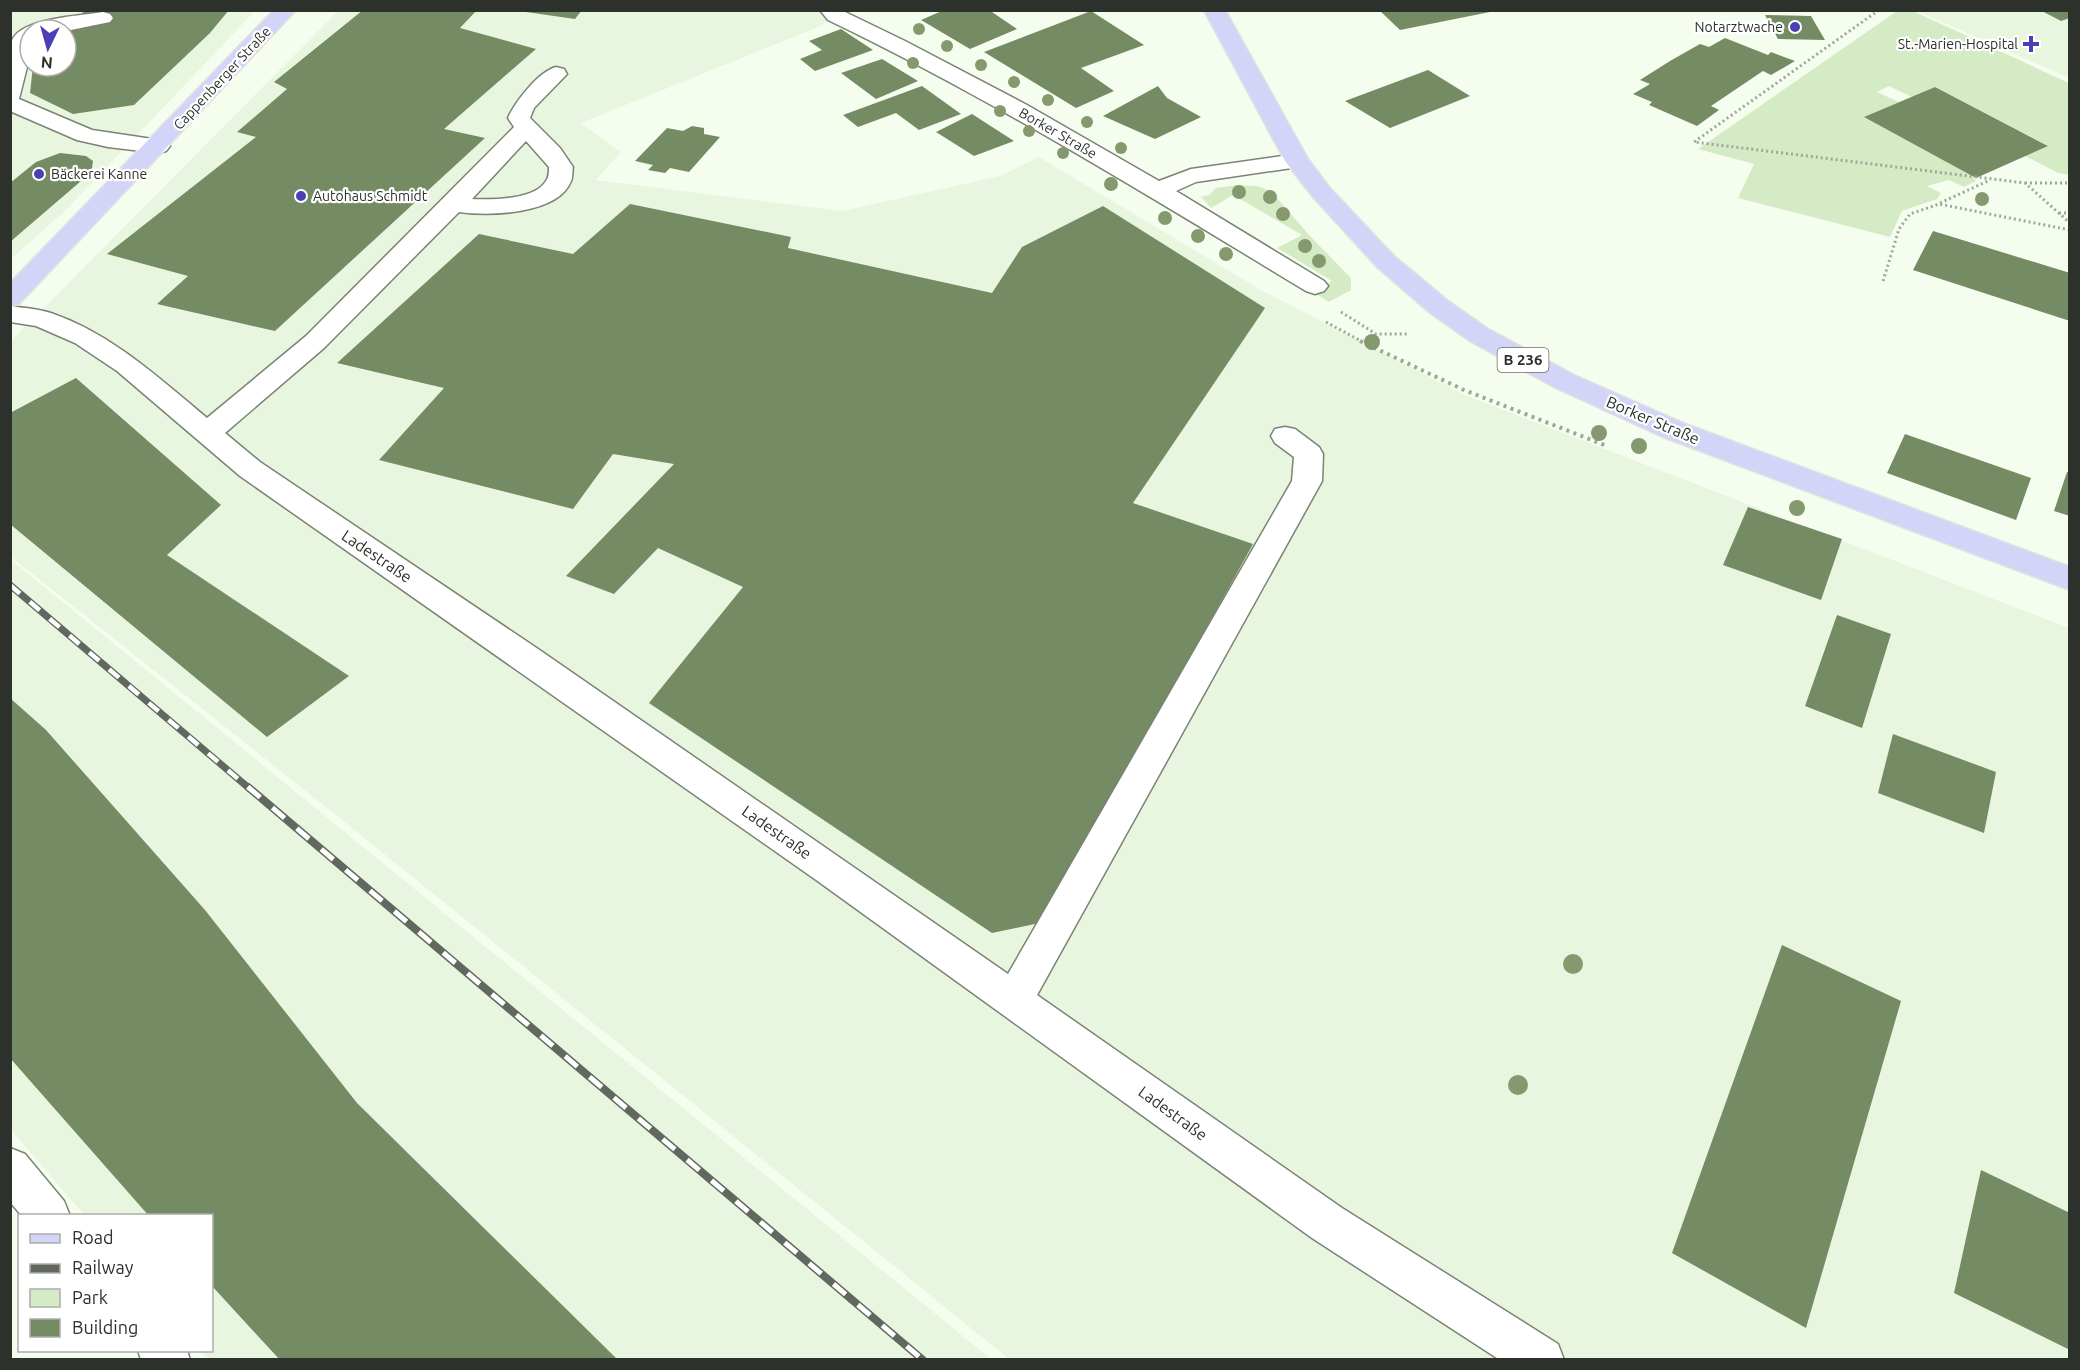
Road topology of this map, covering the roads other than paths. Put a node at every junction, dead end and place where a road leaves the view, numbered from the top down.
1 (286, 10) edge
2 (1195, 10) edge
3 (832, 13) edge
4 (1219, 17) edge
5 (103, 18) dead end
6 (78, 23) edge
7 (18, 61) edge
8 (556, 74) dead end
9 (10, 96) edge
10 (10, 103) edge
11 (525, 129) junction
12 (158, 146) junction
13 (1297, 161) junction
14 (1157, 190) junction
15 (453, 204) junction
16 (1314, 286) road end
17 (10, 298) edge
18 (10, 314) edge
19 (207, 433) junction
20 (1285, 436) dead end
21 (2070, 579) edge
22 (1014, 1000) junction
23 (10, 1168) edge
24 (48, 1214) edge
25 (1542, 1359) edge

1 - 12 main road, Cappenberger Straße
2 - 4 main road
3 - 14 street, Borker Straße
4 - 13 main road, Borker Straße / B 236
5 - 6 street
7 - 9 street
8 - 11 street
10 - 12 street
11 - 15 street
11 - 15 street
12 - 17 main road, Cappenberger Straße
13 - 14 street
13 - 21 main road, Borker Straße / B 236
14 - 16 street, Borker Straße
15 - 19 street
18 - 19 street, Ladestraße
19 - 22 street, Ladestraße
20 - 22 street
22 - 25 street, Ladestraße
23 - 24 street

